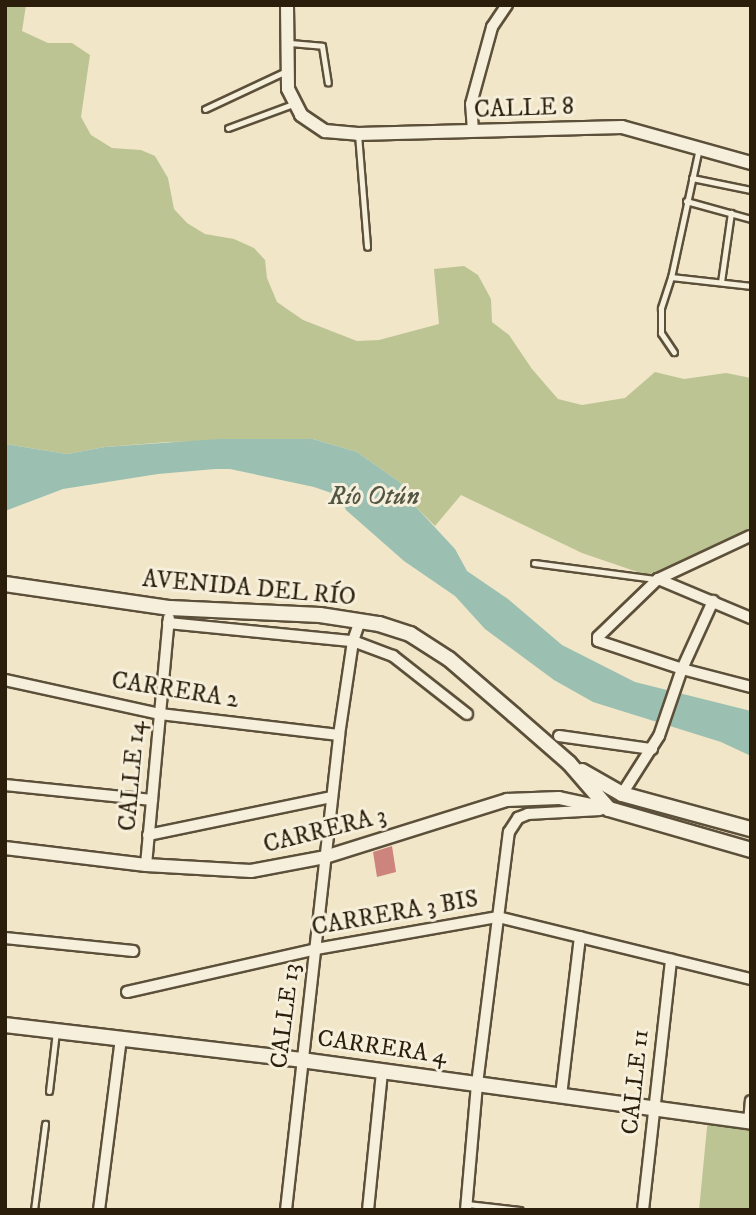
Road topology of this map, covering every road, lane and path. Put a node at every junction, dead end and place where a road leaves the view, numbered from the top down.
1 (287, 5) edge
2 (507, 5) edge
3 (286, 43) junction
4 (286, 71) junction
5 (328, 83) dead end
6 (205, 109) dead end
7 (297, 109) junction
8 (228, 128) dead end
9 (473, 131) junction
10 (358, 134) junction
11 (699, 149) junction
12 (750, 163) edge
13 (692, 178) junction
14 (751, 190) edge
15 (686, 201) junction
16 (731, 213) junction
17 (751, 219) edge
18 (367, 247) dead end
19 (671, 277) junction
20 (721, 282) junction
21 (751, 286) edge
22 (674, 352) dead end
23 (750, 537) edge
24 (534, 563) dead end
25 (659, 579) junction
26 (5, 584) edge
27 (713, 601) junction
28 (169, 615) junction
29 (751, 618) edge
30 (360, 621) junction
31 (353, 641) junction
32 (682, 670) junction
33 (5, 680) edge
34 (751, 687) edge
35 (160, 713) junction
36 (467, 714) dead end
37 (339, 735) junction
38 (559, 736) dead end
39 (652, 749) junction
40 (569, 763) junction
41 (5, 785) edge
42 (622, 794) junction
43 (332, 797) junction
44 (152, 800) junction
45 (609, 809) junction
46 (751, 829) edge
47 (148, 835) junction
48 (5, 848) edge
49 (751, 850) edge
50 (325, 857) junction
51 (146, 865) junction
52 (498, 917) junction
53 (580, 937) junction
54 (5, 938) edge
55 (316, 948) junction
56 (133, 951) dead end
57 (671, 960) junction
58 (751, 979) edge
59 (127, 992) dead end
60 (5, 1025) edge
61 (56, 1031) junction
62 (121, 1038) junction
63 (302, 1060) junction
64 (382, 1071) junction
65 (477, 1084) junction
66 (49, 1091) dead end
67 (561, 1096) junction
68 (751, 1101) edge
69 (653, 1109) junction
70 (750, 1122) edge
71 (45, 1124) dead end
72 (467, 1207) edge
73 (34, 1210) edge
74 (99, 1210) edge
75 (286, 1210) edge
76 (368, 1210) edge
77 (520, 1210) edge
78 (643, 1210) edge

1 - 3 street
2 - 9 street
3 - 4 street
3 - 5 lane
4 - 6 lane
4 - 7 street
7 - 8 lane
7 - 10 street, CALLE 8
9 - 10 street, CALLE 8
9 - 11 street, CALLE 8
10 - 18 lane
11 - 12 street, CALLE 8
11 - 13 lane
13 - 14 lane
13 - 15 lane
15 - 16 lane
15 - 19 lane
16 - 17 lane
16 - 20 lane
19 - 20 lane
19 - 22 lane
20 - 21 lane
23 - 25 street
24 - 25 lane
25 - 27 street
25 - 32 street
26 - 28 main road, AVENIDA DEL RÍO
27 - 29 street
27 - 32 street
28 - 30 main road, AVENIDA DEL RÍO
28 - 31 street
28 - 35 street, CALLE 14
30 - 31 street, CALLE 13
30 - 40 main road, AVENIDA DEL RÍO
31 - 36 street
31 - 37 street, CALLE 13
32 - 34 street
32 - 39 street
33 - 35 street, CARRERA 2
35 - 37 street, CARRERA 2
35 - 44 street, CALLE 14
37 - 43 street, CALLE 13
38 - 39 street
39 - 42 street
40 - 42 main road
40 - 45 main road
41 - 44 street
42 - 46 main road
43 - 47 street
43 - 50 street, CALLE 13
44 - 47 street, CALLE 14
45 - 49 main road
45 - 50 street, CARRERA 3
45 - 52 street
47 - 51 street, CALLE 14
48 - 51 street, CARRERA 3
50 - 51 street, CARRERA 3
50 - 55 street, CALLE 13
52 - 53 street, CARRERA 3 BIS
52 - 55 street, CARRERA 3 BIS
52 - 65 street
53 - 57 street, CARRERA 3 BIS
53 - 67 street
54 - 56 street
55 - 59 street, CARRERA 3 BIS
55 - 63 street, CALLE 13
57 - 58 street, CARRERA 3 BIS
57 - 69 street, CALLE 11
60 - 61 main road, CARRERA 4
61 - 62 main road, CARRERA 4
61 - 66 lane
62 - 63 main road, CARRERA 4
62 - 74 street
63 - 64 main road, CARRERA 4
63 - 75 street, CALLE 13
64 - 65 main road, CARRERA 4
64 - 76 street
65 - 67 main road, CARRERA 4
65 - 72 street
67 - 69 main road, CARRERA 4
68 - 70 street
69 - 70 main road, CARRERA 4
69 - 78 street, CALLE 11
71 - 73 lane
72 - 77 lane

